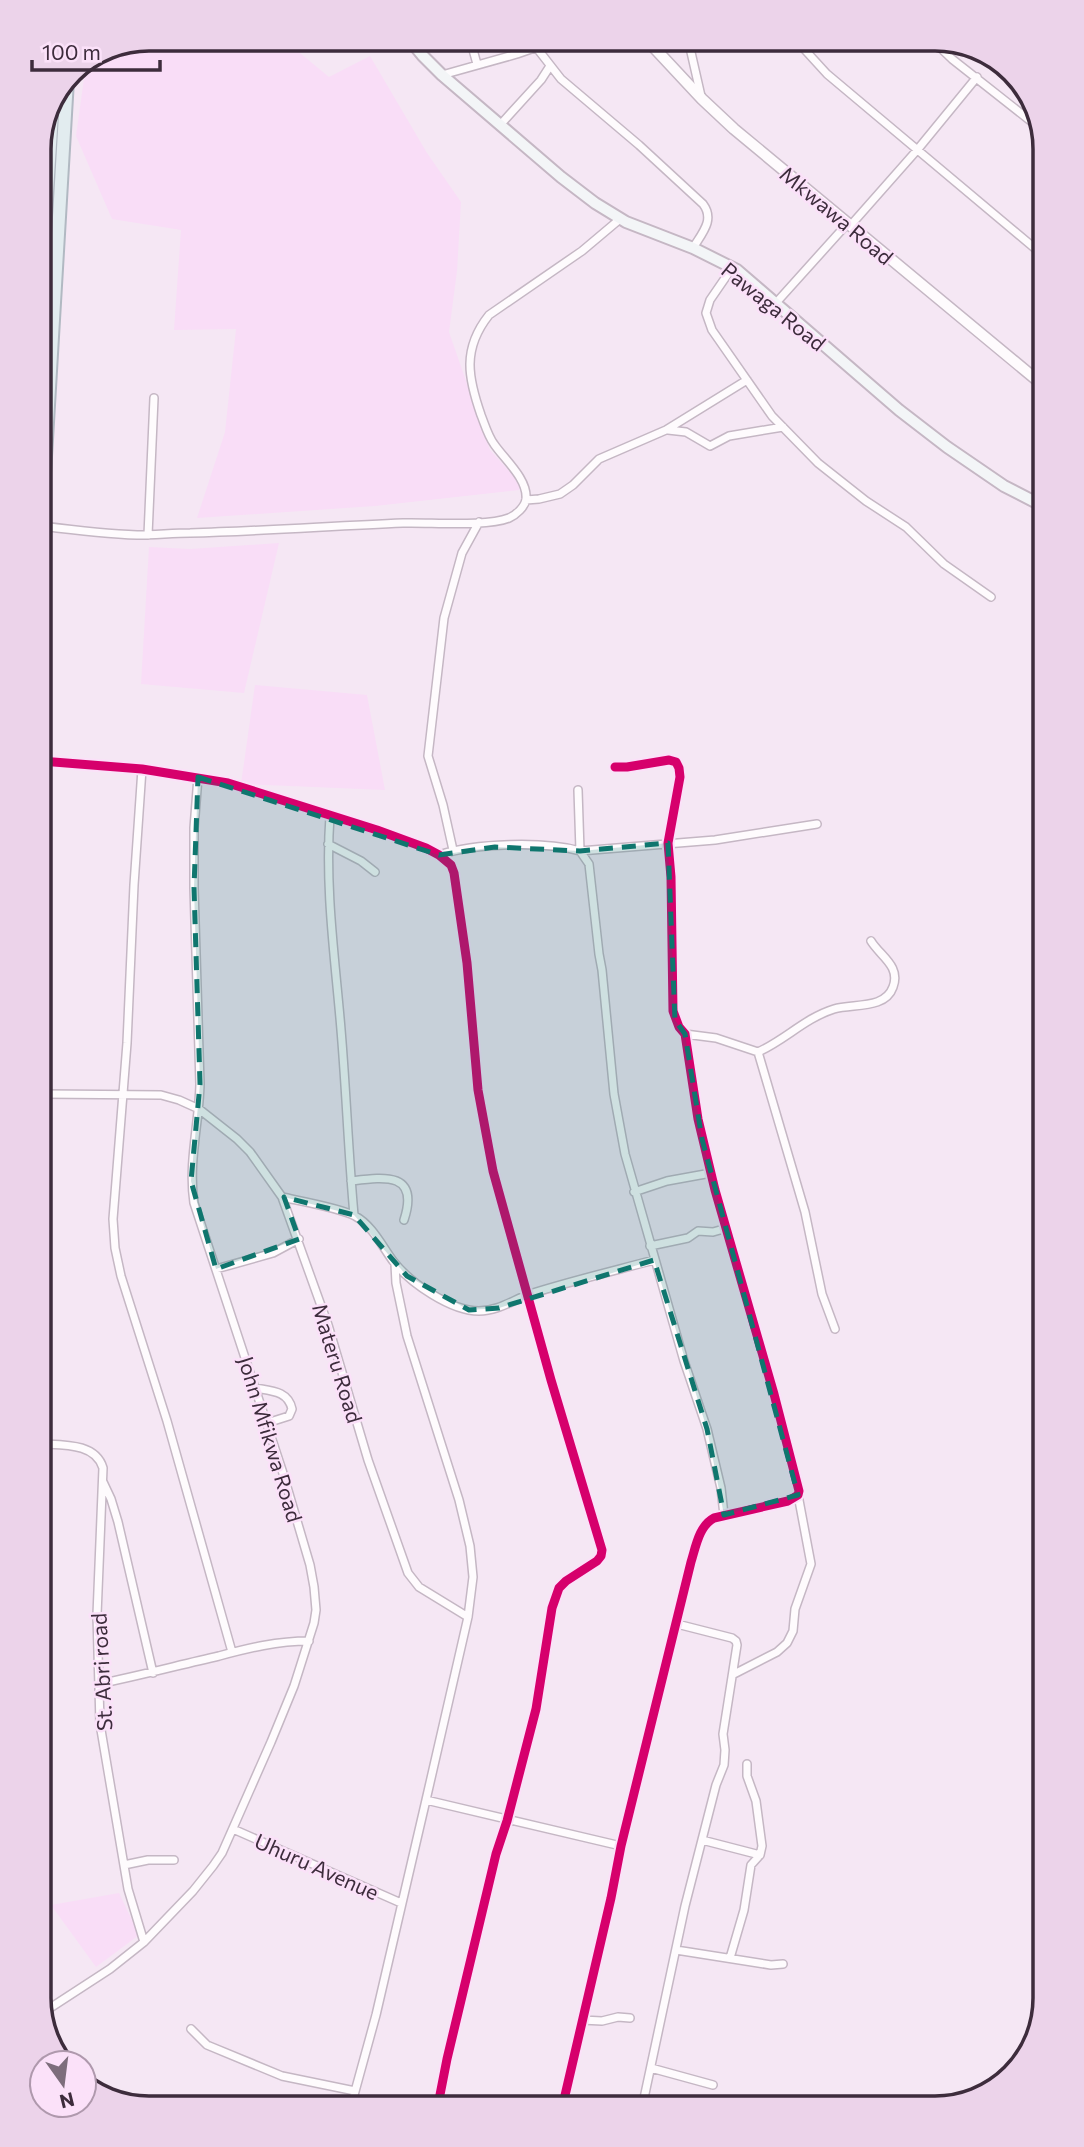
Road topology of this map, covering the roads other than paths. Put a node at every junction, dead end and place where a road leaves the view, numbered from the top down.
1 (420, 51) edge
2 (473, 51) edge
3 (522, 51) edge
4 (539, 51) edge
5 (657, 51) edge
6 (691, 51) edge
7 (806, 51) edge
8 (945, 52) edge
9 (477, 64) junction
10 (550, 66) junction
11 (442, 75) junction
12 (977, 77) junction
13 (66, 97) edge
14 (702, 99) junction
15 (1028, 119) edge
16 (500, 125) junction
17 (918, 149) junction
18 (620, 219) junction
19 (849, 225) junction
20 (1033, 247) edge
21 (693, 248) junction
22 (732, 268) junction
23 (51, 287) edge
24 (56, 287) junction
25 (775, 304) junction
26 (51, 372) edge
27 (1033, 377) edge
28 (747, 380) junction
29 (155, 398) dead end
30 (783, 427) junction
31 (666, 430) junction
32 (526, 500) junction
33 (1033, 501) edge
34 (479, 522) junction
35 (51, 527) edge
36 (148, 535) junction
37 (991, 597) dead end
38 (51, 762) edge
39 (615, 767) dead end
40 (142, 769) junction
41 (198, 777) junction
42 (578, 790) dead end
43 (330, 816) junction
44 (817, 824) dead end
45 (328, 844) junction
46 (668, 844) junction
47 (453, 850) junction
48 (580, 851) junction
49 (439, 855) junction
50 (375, 872) dead end
51 (871, 941) dead end
52 (685, 1034) junction
53 (758, 1052) junction
54 (51, 1094) edge
55 (122, 1094) junction
56 (200, 1109) junction
57 (711, 1173) junction
58 (351, 1181) junction
59 (634, 1192) junction
60 (282, 1197) junction
61 (354, 1215) junction
62 (404, 1220) dead end
63 (727, 1228) junction
64 (299, 1239) junction
65 (650, 1246) junction
66 (654, 1260) junction
67 (396, 1264) junction
68 (216, 1269) junction
69 (527, 1295) junction
70 (835, 1329) dead end
71 (255, 1388) junction
72 (267, 1423) junction
73 (51, 1445) edge
74 (102, 1482) junction
75 (799, 1495) junction
76 (724, 1515) junction
77 (468, 1617) junction
78 (677, 1624) junction
79 (309, 1641) junction
80 (232, 1652) junction
81 (153, 1673) junction
82 (734, 1674) junction
83 (98, 1684) junction
84 (747, 1764) dead end
85 (426, 1800) junction
86 (507, 1821) junction
87 (233, 1829) junction
88 (702, 1840) junction
89 (621, 1846) junction
90 (760, 1854) junction
91 (174, 1860) dead end
92 (124, 1865) junction
93 (401, 1903) junction
94 (144, 1942) junction
95 (676, 1950) junction
96 (730, 1958) junction
97 (783, 1964) dead end
98 (52, 2007) edge
99 (630, 2018) dead end
100 (582, 2020) junction
101 (191, 2029) dead end
102 (651, 2068) junction
103 (713, 2085) dead end
104 (355, 2091) junction
105 (354, 2096) edge
106 (440, 2096) edge
107 (565, 2096) edge
108 (645, 2096) edge

1 - 11 main road, Pawaga Road
2 - 9 street
3 - 9 street
4 - 10 street
5 - 14 street, Mkwawa Road
6 - 14 street
7 - 17 street
8 - 12 street
9 - 11 street
10 - 16 street
10 - 21 street
11 - 16 main road, Pawaga Road
12 - 15 street
12 - 17 street
13 - 24 highway
14 - 19 street, Mkwawa Road
16 - 18 main road, Pawaga Road
17 - 19 street
17 - 20 street
18 - 21 main road, Pawaga Road
18 - 32 street
19 - 25 street
19 - 27 street, Mkwawa Road
21 - 22 main road, Pawaga Road
22 - 25 main road, Pawaga Road
22 - 28 street
23 - 24 street
24 - 26 highway
25 - 33 main road, Pawaga Road
28 - 30 street
28 - 31 street
29 - 36 street
30 - 31 street
30 - 37 street
31 - 32 street
32 - 34 street
34 - 36 street
34 - 47 street
35 - 36 street
38 - 40 street
39 - 46 street
40 - 41 street
40 - 55 street
41 - 43 street
41 - 56 street, John Mfikwa Road
42 - 48 street
43 - 45 street
43 - 49 street
44 - 46 street
45 - 50 street
45 - 58 street
46 - 48 street
46 - 52 street
47 - 48 street
47 - 49 street
48 - 59 street
49 - 69 street
51 - 53 street
52 - 53 street
52 - 57 street
53 - 70 street
54 - 55 street, Materu Road
55 - 56 street, Materu Road
55 - 80 street
56 - 60 street, Materu Road
56 - 68 street, John Mfikwa Road
57 - 59 street
57 - 63 street
58 - 61 street
58 - 62 street
59 - 65 street
60 - 61 street
60 - 64 street, Materu Road
61 - 67 street
63 - 65 street
63 - 75 street
64 - 68 street
64 - 77 street, Materu Road
65 - 66 street
66 - 69 street
66 - 76 street
67 - 69 street
67 - 77 street
68 - 71 street, John Mfikwa Road
69 - 86 street
71 - 72 street, John Mfikwa Road
71 - 72 street
72 - 79 street, John Mfikwa Road
73 - 74 street, St. Abri road
74 - 81 street
74 - 83 street, St. Abri road
75 - 76 street
75 - 82 street
76 - 78 street
77 - 85 street
78 - 82 street
78 - 89 street
79 - 80 street
79 - 87 street, John Mfikwa Road
80 - 81 street
81 - 83 street
82 - 88 street
83 - 92 street, St. Abri road
84 - 90 street
85 - 86 street
85 - 93 street
86 - 89 street
86 - 106 street
87 - 93 street, Uhuru Avenue
87 - 94 street, John Mfikwa Road
88 - 90 street
88 - 95 street
89 - 100 street
90 - 96 street
91 - 92 street
92 - 94 street, St. Abri road
93 - 104 street
94 - 98 street, John Mfikwa Road
95 - 96 street
95 - 102 street
96 - 97 street
99 - 100 street
100 - 107 street
101 - 104 street
102 - 103 street
102 - 108 street
104 - 105 street

